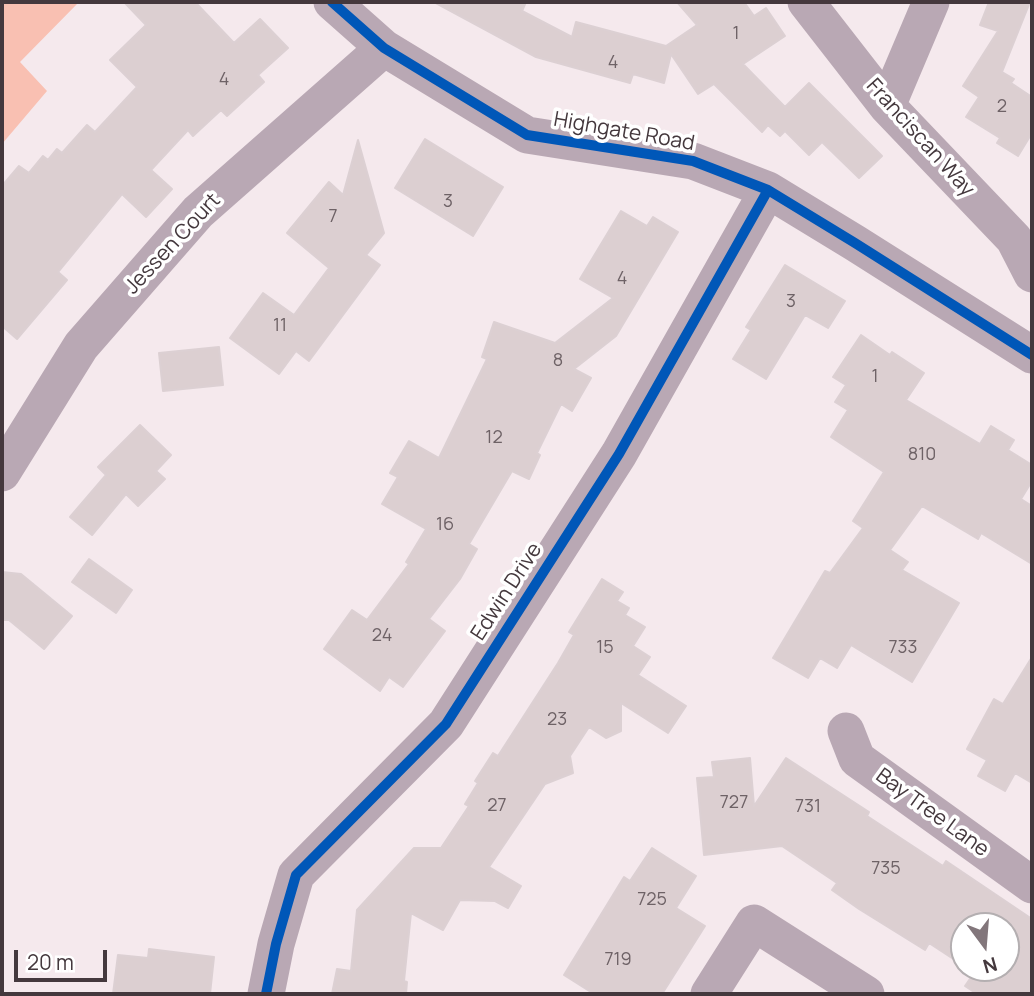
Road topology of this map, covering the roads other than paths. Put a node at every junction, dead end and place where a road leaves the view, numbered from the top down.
1 (332, 2) edge
2 (806, 2) edge
3 (931, 2) edge
4 (384, 48) junction
5 (887, 106) junction
6 (768, 190) junction
7 (1032, 274) edge
8 (1032, 355) edge
9 (2, 473) edge
10 (846, 731) dead end
11 (1032, 885) edge
12 (266, 994) edge
13 (709, 994) edge
14 (866, 994) edge

1 - 4 street, Highgate Road
2 - 5 street, Franciscan Way
3 - 5 street
4 - 6 street, Highgate Road
4 - 9 street, Jessen Court
5 - 7 street, Franciscan Way
6 - 8 street, Highgate Road
6 - 12 street, Edwin Drive
10 - 11 street, Bay Tree Lane
13 - 14 street

